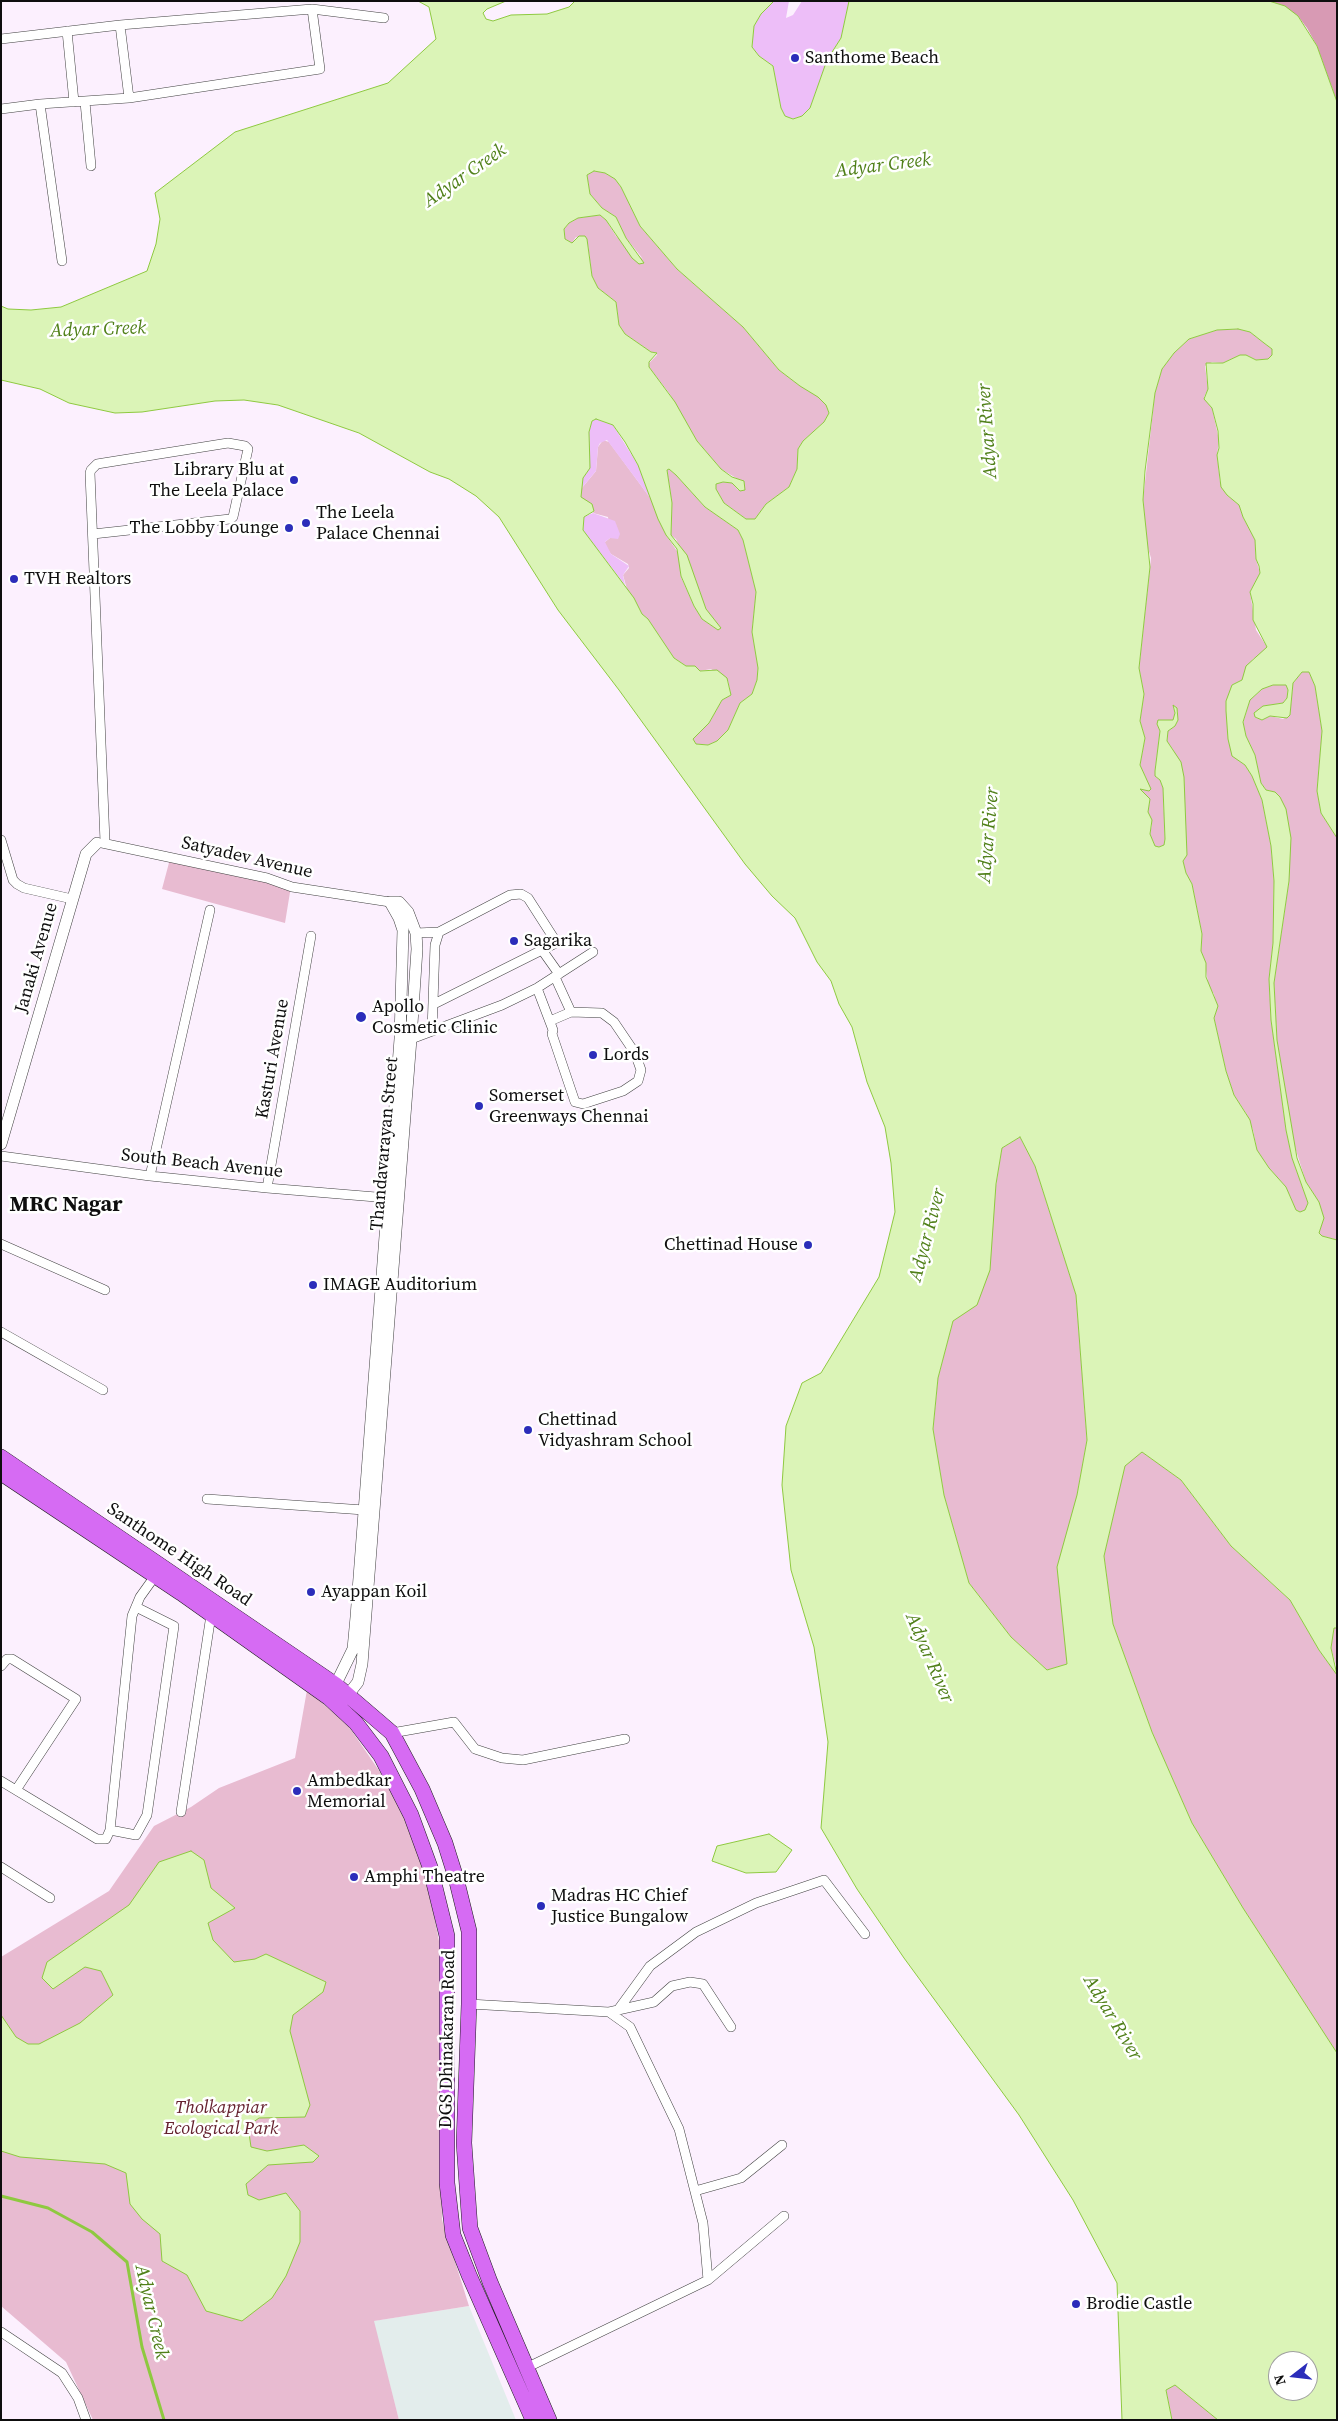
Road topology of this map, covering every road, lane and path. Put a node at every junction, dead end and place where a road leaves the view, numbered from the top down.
1 (301, 6) edge
2 (312, 9) junction
3 (384, 18) dead end
4 (120, 25) junction
5 (67, 31) junction
6 (1, 39) edge
7 (129, 98) junction
8 (74, 102) junction
9 (85, 102) junction
10 (40, 104) junction
11 (1, 109) edge
12 (91, 166) dead end
13 (62, 261) dead end
14 (93, 534) junction
15 (1, 840) edge
16 (101, 843) junction
17 (72, 899) junction
18 (390, 902) junction
19 (210, 910) dead end
20 (439, 932) junction
21 (416, 933) junction
22 (311, 936) dead end
23 (542, 950) junction
24 (594, 952) dead end
25 (557, 975) junction
26 (537, 988) junction
27 (434, 1004) junction
28 (570, 1012) junction
29 (550, 1021) junction
30 (432, 1031) junction
31 (405, 1039) junction
32 (1, 1144) edge
33 (1, 1156) edge
34 (150, 1176) junction
35 (266, 1188) junction
36 (393, 1196) junction
37 (1, 1244) edge
38 (105, 1290) dead end
39 (1, 1332) edge
40 (379, 1386) junction
41 (103, 1390) dead end
42 (1, 1456) edge
43 (1, 1472) edge
44 (207, 1499) dead end
45 (364, 1510) junction
46 (155, 1576) junction
47 (136, 1607) junction
48 (211, 1615) junction
49 (1, 1666) edge
50 (338, 1695) junction
51 (392, 1733) junction
52 (625, 1739) dead end
53 (1, 1781) edge
54 (16, 1790) junction
55 (181, 1812) dead end
56 (110, 1830) junction
57 (1, 1867) edge
58 (50, 1898) dead end
59 (865, 1934) dead end
60 (469, 2004) junction
61 (614, 2011) junction
62 (731, 2027) dead end
63 (782, 2144) dead end
64 (695, 2192) junction
65 (784, 2216) dead end
66 (708, 2280) junction
67 (1, 2332) edge
68 (526, 2368) junction
69 (86, 2420) edge
70 (533, 2420) edge
71 (549, 2420) edge

1 - 2 street
1 - 4 street
2 - 3 street
2 - 7 street
4 - 5 street
4 - 7 street
5 - 6 street
5 - 8 street
7 - 9 street
8 - 9 street
8 - 10 street
9 - 12 street
10 - 11 street
10 - 13 street
14 - 14 street
14 - 16 street
15 - 17 street
16 - 17 street, Janaki Avenue
16 - 18 street, Satyadev Avenue
17 - 32 street, Janaki Avenue
18 - 21 street, Thandavarayan Street
18 - 31 street, Thandavarayan Street
19 - 34 street
20 - 21 street
20 - 23 street
20 - 27 street
21 - 31 street, Thandavarayan Street
22 - 35 street, Kasturi Avenue
23 - 25 street
23 - 27 street
24 - 25 street
25 - 26 street
25 - 28 street
26 - 29 street
26 - 30 street
27 - 30 street
28 - 29 street
28 - 29 street
30 - 31 street
31 - 36 street, Thandavarayan Street
33 - 34 street, South Beach Avenue
34 - 35 street, South Beach Avenue
35 - 36 street, South Beach Avenue
36 - 40 street, Thandavarayan Street
37 - 38 street
39 - 41 street
40 - 45 street, Thandavarayan Street
40 - 50 street, Thandavarayan Street
42 - 50 main road, Santhome High Road
43 - 46 main road, Santhome High Road
44 - 45 street
45 - 50 street, Thandavarayan Street
46 - 47 street
46 - 48 main road, Santhome High Road
47 - 56 street
47 - 56 street
48 - 50 main road, Santhome High Road
48 - 55 street
49 - 54 street
50 - 51 main road, DGS Dhinakaran Road
50 - 70 main road, DGS Dhinakaran Road
51 - 52 street
51 - 60 main road, DGS Dhinakaran Road
53 - 54 street
54 - 56 street
57 - 58 street
59 - 61 street
60 - 61 street
60 - 68 main road, DGS Dhinakaran Road
61 - 62 street
61 - 64 street
63 - 64 street
64 - 66 street
65 - 66 street
66 - 68 street
67 - 69 street
68 - 71 main road, DGS Dhinakaran Road

